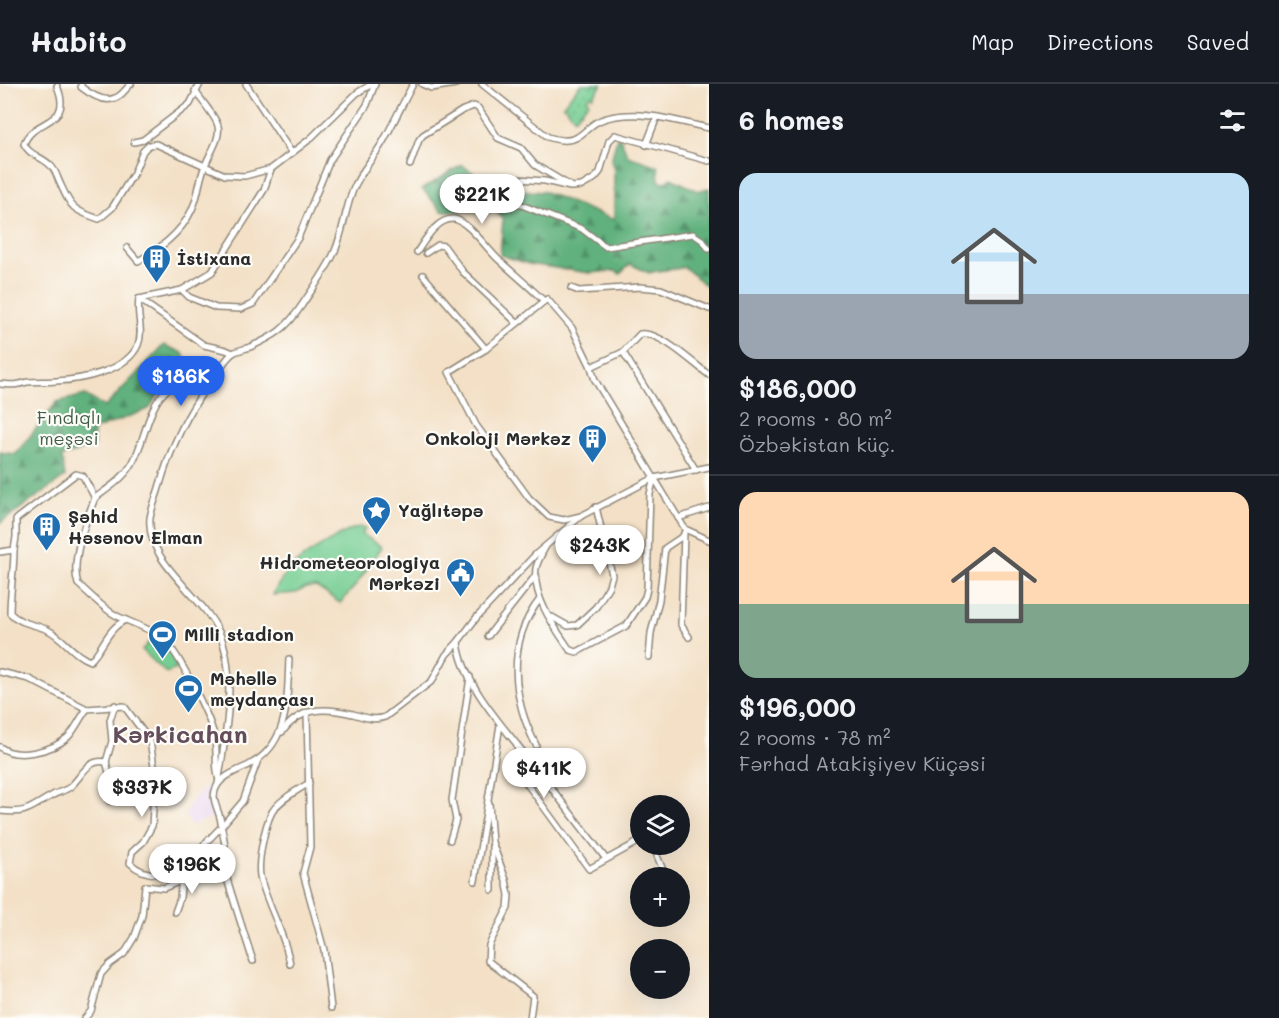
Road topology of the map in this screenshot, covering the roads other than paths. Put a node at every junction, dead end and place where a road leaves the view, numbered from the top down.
1 (200, 84) edge
2 (246, 84) edge
3 (374, 84) edge
4 (413, 84) edge
5 (422, 84) edge
6 (456, 84) edge
7 (482, 84) edge
8 (129, 85) edge
9 (57, 86) dead end
10 (81, 86) edge
11 (195, 91) junction
12 (657, 117) junction
13 (709, 128) edge
14 (134, 142) dead end
15 (646, 145) junction
16 (291, 152) junction
17 (709, 161) edge
18 (410, 165) dead end
19 (204, 166) junction
20 (271, 169) junction
21 (572, 187) junction
22 (128, 248) dead end
23 (709, 249) edge
24 (417, 252) dead end
25 (426, 253) dead end
26 (423, 275) dead end
27 (571, 288) dead end
28 (182, 290) junction
29 (139, 298) junction
30 (544, 301) junction
31 (709, 309) edge
32 (517, 323) junction
33 (486, 349) junction
34 (623, 352) junction
35 (232, 354) junction
36 (591, 367) junction
37 (709, 375) edge
38 (212, 380) junction
39 (0, 384) edge
40 (709, 467) edge
41 (696, 470) junction
42 (654, 478) junction
43 (95, 498) junction
44 (596, 507) junction
45 (709, 508) edge
46 (581, 516) junction
47 (678, 518) junction
48 (685, 529) junction
49 (682, 536) junction
50 (709, 540) edge
51 (548, 542) junction
52 (14, 550) junction
53 (0, 552) edge
54 (536, 575) junction
55 (540, 599) junction
56 (549, 615) junction
57 (127, 620) junction
58 (488, 636) dead end
59 (689, 637) dead end
60 (458, 642) junction
61 (650, 657) dead end
62 (290, 659) dead end
63 (0, 672) edge
64 (470, 677) junction
65 (115, 705) junction
66 (87, 709) junction
67 (307, 712) junction
68 (500, 725) junction
69 (279, 736) junction
70 (518, 745) junction
71 (536, 745) dead end
72 (0, 747) edge
73 (260, 757) junction
74 (106, 762) junction
75 (218, 781) junction
76 (309, 783) junction
77 (110, 801) dead end
78 (489, 803) junction
79 (0, 811) edge
80 (221, 827) junction
81 (450, 840) dead end
82 (492, 842) junction
83 (630, 846) edge
84 (606, 859) junction
85 (186, 866) junction
86 (182, 876) junction
87 (475, 881) dead end
88 (492, 890) dead end
89 (175, 912) dead end
90 (253, 961) dead end
91 (290, 964) dead end
92 (331, 1008) dead end
93 (85, 1018) edge
94 (530, 1018) edge

1 - 11 street
2 - 16 street
3 - 16 street
3 - 28 street
4 - 35 street
5 - 6 street
7 - 12 street
8 - 10 street
9 - 19 street
11 - 14 street
11 - 19 street
12 - 13 street
12 - 15 street
15 - 17 street
15 - 21 street
16 - 20 street
18 - 21 street
19 - 20 street
19 - 22 street
20 - 28 street
21 - 23 street
24 - 30 street
25 - 32 street
26 - 33 street
27 - 31 street
28 - 29 street
29 - 35 street
29 - 39 street
30 - 32 street
30 - 36 street
32 - 33 street
33 - 46 street
34 - 36 street
34 - 37 street
34 - 41 street
35 - 38 street
36 - 42 street
38 - 43 street
38 - 75 street
40 - 41 street
41 - 42 street
42 - 44 street
42 - 47 street
42 - 56 street
43 - 52 street
43 - 57 street
44 - 46 street
44 - 56 street
45 - 47 street
46 - 51 street
47 - 48 street
48 - 49 street
48 - 50 street
49 - 59 street
49 - 61 street
51 - 54 street
51 - 60 street
52 - 53 street
52 - 57 street
54 - 55 street
54 - 58 street
55 - 56 street
55 - 71 street
57 - 75 street
60 - 64 street
60 - 67 street
62 - 69 street
63 - 66 street
64 - 68 street
64 - 81 street
65 - 66 street
65 - 74 street
65 - 85 street
66 - 72 street
67 - 69 street
67 - 76 street
68 - 70 street
68 - 78 street
69 - 73 street
70 - 84 street
70 - 84 street
73 - 75 street
73 - 80 street
74 - 77 street
74 - 79 street
75 - 80 street
76 - 91 street
76 - 92 street
78 - 82 street
78 - 87 street
80 - 85 street
80 - 90 street
82 - 88 street
82 - 94 street
83 - 84 street
85 - 86 street
86 - 89 street
86 - 93 street

